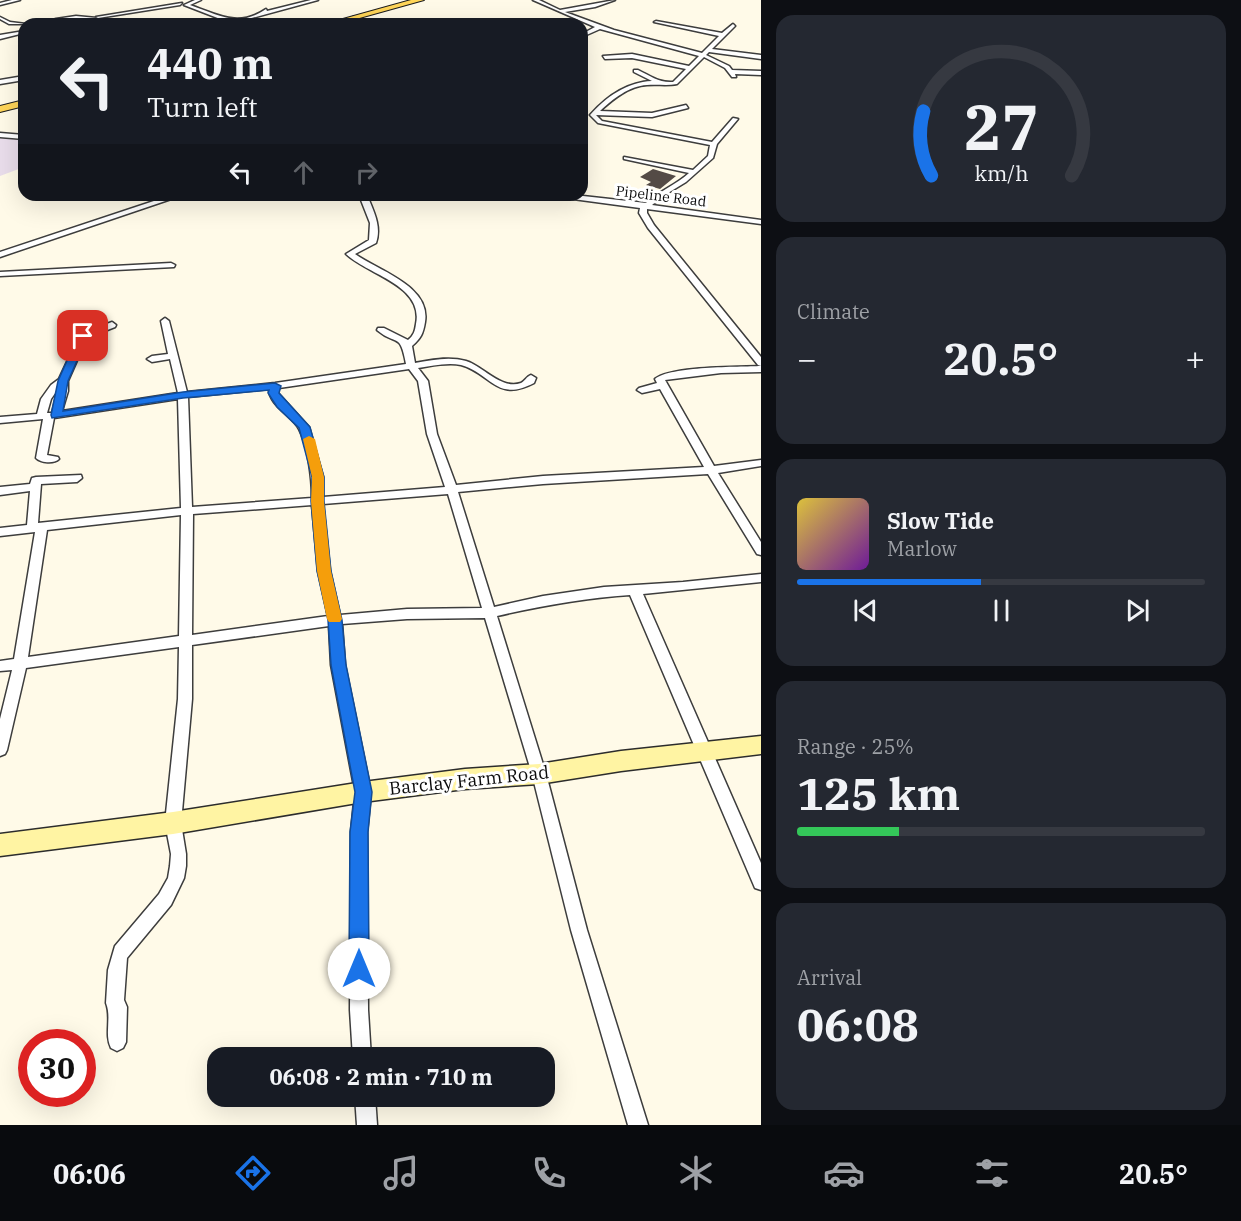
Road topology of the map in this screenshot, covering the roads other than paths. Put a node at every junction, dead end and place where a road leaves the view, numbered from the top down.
1 (18, 0) edge
2 (169, 0) edge
3 (199, 0) edge
4 (316, 0) edge
5 (413, 0) edge
6 (420, 0) edge
7 (536, 0) edge
8 (612, 0) edge
9 (0, 4) edge
10 (183, 5) junction
11 (560, 11) junction
12 (0, 18) edge
13 (102, 18) edge
14 (221, 18) edge
15 (249, 18) edge
16 (346, 18) edge
17 (353, 18) edge
18 (578, 18) edge
19 (588, 22) edge
20 (656, 22) dead end
21 (18, 24) edge
22 (733, 25) dead end
23 (600, 27) junction
24 (660, 30) dead end
25 (667, 30) dead end
26 (646, 32) dead end
27 (18, 33) edge
28 (588, 33) edge
29 (628, 34) junction
30 (722, 35) junction
31 (0, 37) edge
32 (740, 48) dead end
33 (709, 50) junction
34 (746, 55) junction
35 (703, 56) junction
36 (605, 57) dead end
37 (761, 57) edge
38 (690, 68) junction
39 (735, 69) junction
40 (636, 71) dead end
41 (761, 73) edge
42 (18, 79) edge
43 (0, 82) edge
44 (675, 83) junction
45 (660, 84) junction
46 (655, 90) dead end
47 (18, 106) edge
48 (686, 107) dead end
49 (0, 110) edge
50 (595, 113) junction
51 (735, 119) dead end
52 (0, 135) edge
53 (18, 137) edge
54 (714, 144) junction
55 (626, 158) dead end
56 (694, 172) junction
57 (588, 199) edge
58 (161, 201) edge
59 (365, 201) edge
60 (646, 206) junction
61 (760, 225) edge
62 (0, 255) edge
63 (171, 265) dead end
64 (0, 274) edge
65 (165, 321) dead end
66 (112, 325) dead end
67 (381, 330) dead end
68 (407, 345) junction
69 (174, 356) junction
70 (152, 359) dead end
71 (761, 363) edge
72 (411, 365) junction
73 (761, 369) edge
74 (531, 378) dead end
75 (63, 381) junction
76 (663, 385) junction
77 (275, 386) junction
78 (642, 390) dead end
79 (183, 395) junction
80 (49, 416) junction
81 (0, 420) edge
82 (54, 459) dead end
83 (761, 463) edge
84 (713, 470) junction
85 (77, 478) dead end
86 (35, 488) junction
87 (452, 490) junction
88 (0, 491) edge
89 (317, 501) junction
90 (187, 512) junction
91 (37, 527) junction
92 (0, 532) edge
93 (761, 551) edge
94 (761, 578) edge
95 (635, 591) junction
96 (491, 613) junction
97 (335, 620) junction
98 (184, 640) junction
99 (21, 663) junction
100 (0, 666) edge
101 (761, 745) edge
102 (0, 750) edge
103 (706, 751) junction
104 (539, 774) junction
105 (363, 792) junction
106 (173, 823) junction
107 (0, 845) edge
108 (761, 882) edge
109 (117, 1042) dead end
110 (361, 1047) edge
111 (366, 1107) edge
112 (367, 1125) edge
113 (638, 1125) edge

1 - 9 street
2 - 10 street
3 - 10 street
4 - 15 street
5 - 16 main road
6 - 17 main road
7 - 11 street
8 - 11 street
10 - 13 street
10 - 14 street
11 - 18 street
12 - 21 street
19 - 23 street
20 - 30 street
22 - 30 street
23 - 28 street
23 - 29 street
24 - 25 street
26 - 29 street
27 - 31 street
29 - 35 street
30 - 33 street
32 - 34 street
33 - 34 street
33 - 35 street
34 - 37 street
34 - 39 street
35 - 38 street
35 - 39 street
36 - 38 street
38 - 44 street
39 - 41 street
40 - 45 street
42 - 43 street
44 - 45 street
44 - 46 street
45 - 50 street
47 - 49 main road
48 - 50 street
50 - 54 street
51 - 54 street
52 - 53 street
54 - 56 street
55 - 56 street
56 - 60 street
57 - 60 street, Pipeline Road
58 - 62 street
59 - 68 street
60 - 61 street, Pipeline Road
60 - 71 street
63 - 64 street
65 - 69 street
66 - 75 street
67 - 68 street
68 - 72 street
69 - 70 street
69 - 79 street
72 - 74 street
72 - 77 street
72 - 87 street
73 - 76 street
75 - 80 street
75 - 80 street
76 - 78 street
76 - 84 street
77 - 79 street
77 - 89 street
79 - 80 street
79 - 90 street
80 - 81 street
80 - 82 street
83 - 84 street
84 - 87 street
84 - 93 street
85 - 86 street
86 - 88 street
86 - 91 street
87 - 89 street
87 - 96 street
89 - 90 street
89 - 97 street
90 - 91 street
90 - 98 street
91 - 92 street
91 - 99 street
94 - 95 street
95 - 96 street
95 - 103 street
96 - 97 street
96 - 104 street
97 - 98 street
97 - 105 street
98 - 99 street
98 - 106 street
99 - 100 street
99 - 102 street
101 - 103 street, Barclay Farm Road
103 - 104 street, Barclay Farm Road
103 - 108 street
104 - 105 street, Barclay Farm Road
104 - 113 street
105 - 106 street, Barclay Farm Road
105 - 110 street
106 - 107 street, Barclay Farm Road
106 - 109 street
111 - 112 street

